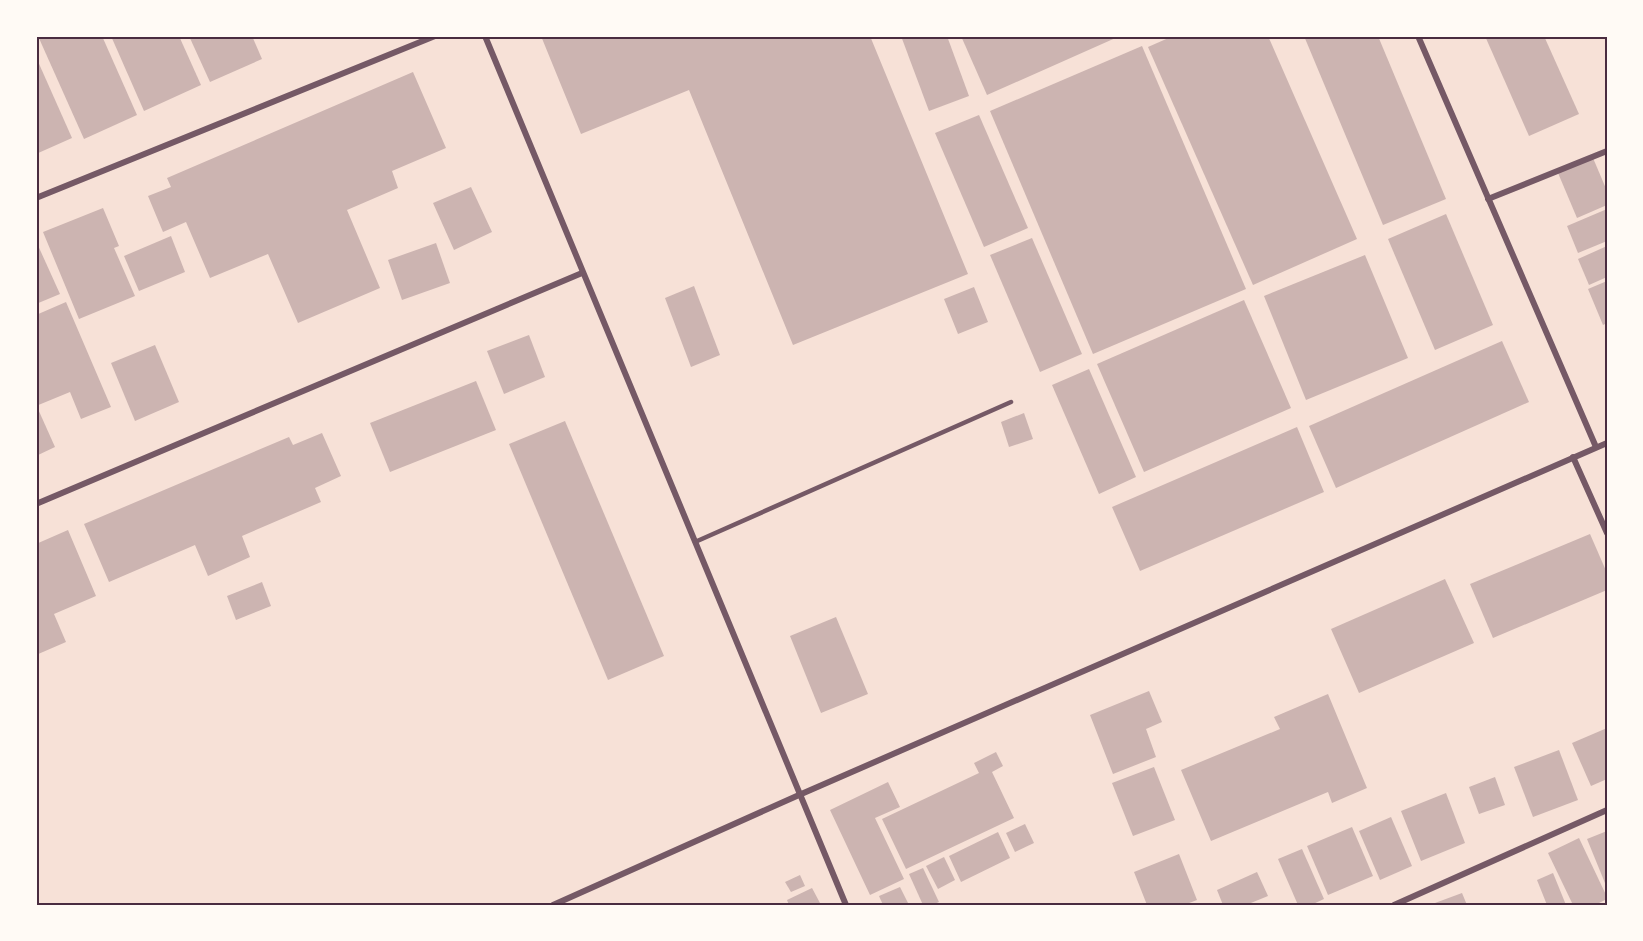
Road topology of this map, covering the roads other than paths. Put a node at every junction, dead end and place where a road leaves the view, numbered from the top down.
1 (435, 36) edge
2 (485, 36) edge
3 (1418, 36) edge
4 (1607, 151) edge
5 (36, 198) edge
6 (1488, 199) junction
7 (582, 273) junction
8 (1011, 402) dead end
9 (1607, 442) edge
10 (1596, 447) junction
11 (1573, 457) junction
12 (36, 504) edge
13 (1607, 533) edge
14 (695, 542) junction
15 (799, 795) junction
16 (1607, 810) edge
17 (553, 905) edge
18 (846, 905) edge
19 (1394, 905) edge

1 - 5 street
2 - 7 street
3 - 6 street
4 - 6 street
6 - 10 street
7 - 12 street
7 - 14 street
8 - 14 lane
9 - 10 street
10 - 11 street
11 - 13 street
11 - 15 street
14 - 15 street
15 - 17 street
15 - 18 street
16 - 19 street

